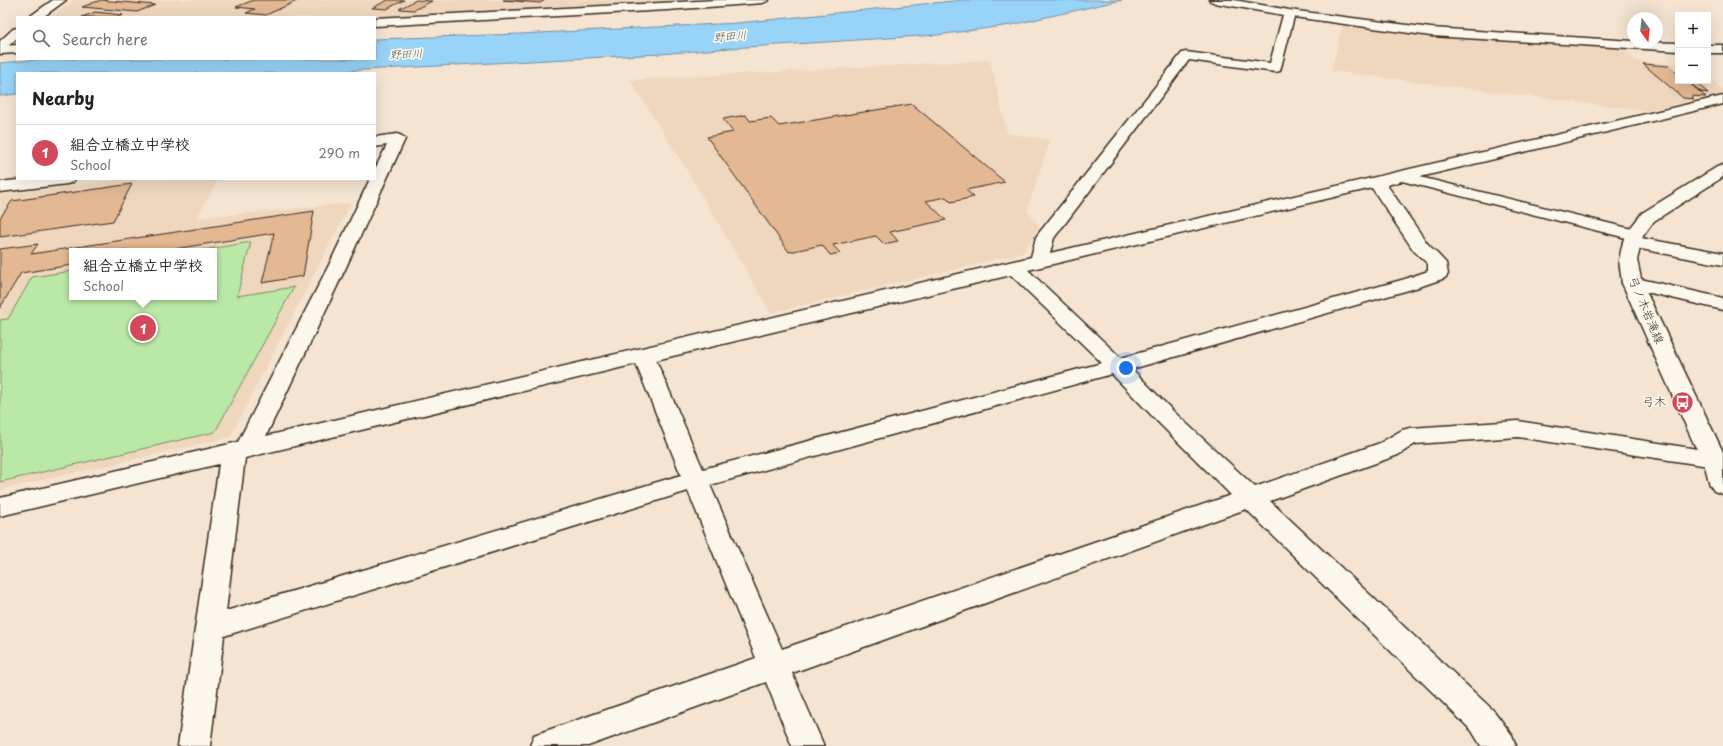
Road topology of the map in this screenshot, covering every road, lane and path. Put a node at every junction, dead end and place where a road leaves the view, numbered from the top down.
1 (60, 0) edge
2 (763, 0) edge
3 (1215, 0) edge
4 (1289, 14) junction
5 (36, 16) edge
6 (376, 22) edge
7 (16, 33) edge
8 (0, 47) edge
9 (1675, 47) edge
10 (16, 49) edge
11 (1711, 49) edge
12 (1723, 49) edge
13 (0, 50) edge
14 (1723, 100) edge
15 (376, 142) edge
16 (1723, 170) edge
17 (1401, 175) junction
18 (58, 180) edge
19 (1376, 181) junction
20 (0, 187) edge
21 (1633, 239) junction
22 (1723, 259) edge
23 (1039, 262) junction
24 (1015, 268) junction
25 (1632, 283) junction
26 (1723, 304) edge
27 (644, 355) junction
28 (1117, 366) junction
29 (1714, 450) edge
30 (240, 451) junction
31 (695, 480) junction
32 (1723, 485) edge
33 (1251, 497) junction
34 (0, 507) edge
35 (210, 628) junction
36 (774, 666) junction
37 (1502, 745) edge
38 (194, 746) edge
39 (546, 746) edge
40 (808, 746) edge

1 - 5 main road
2 - 6 main road
3 - 4 main road
4 - 9 main road
4 - 23 main road
7 - 8 main road
10 - 13 main road
11 - 12 main road
14 - 17 main road
15 - 30 main road
16 - 21 main road, 弓ノ木岩滝線
17 - 19 main road
17 - 21 main road
18 - 20 main road
19 - 23 main road
19 - 28 main road
21 - 22 main road
21 - 25 main road, 弓ノ木岩滝線
23 - 24 main road
24 - 27 main road
24 - 28 main road
25 - 26 main road
25 - 29 main road, 弓ノ木岩滝線
27 - 30 main road
27 - 31 main road
28 - 31 main road
28 - 33 main road
29 - 32 main road, 弓ノ木岩滝線
29 - 33 main road
30 - 34 main road
30 - 35 main road
31 - 35 main road
31 - 36 main road
33 - 36 main road
33 - 37 main road
35 - 38 main road
36 - 39 main road
36 - 40 main road

